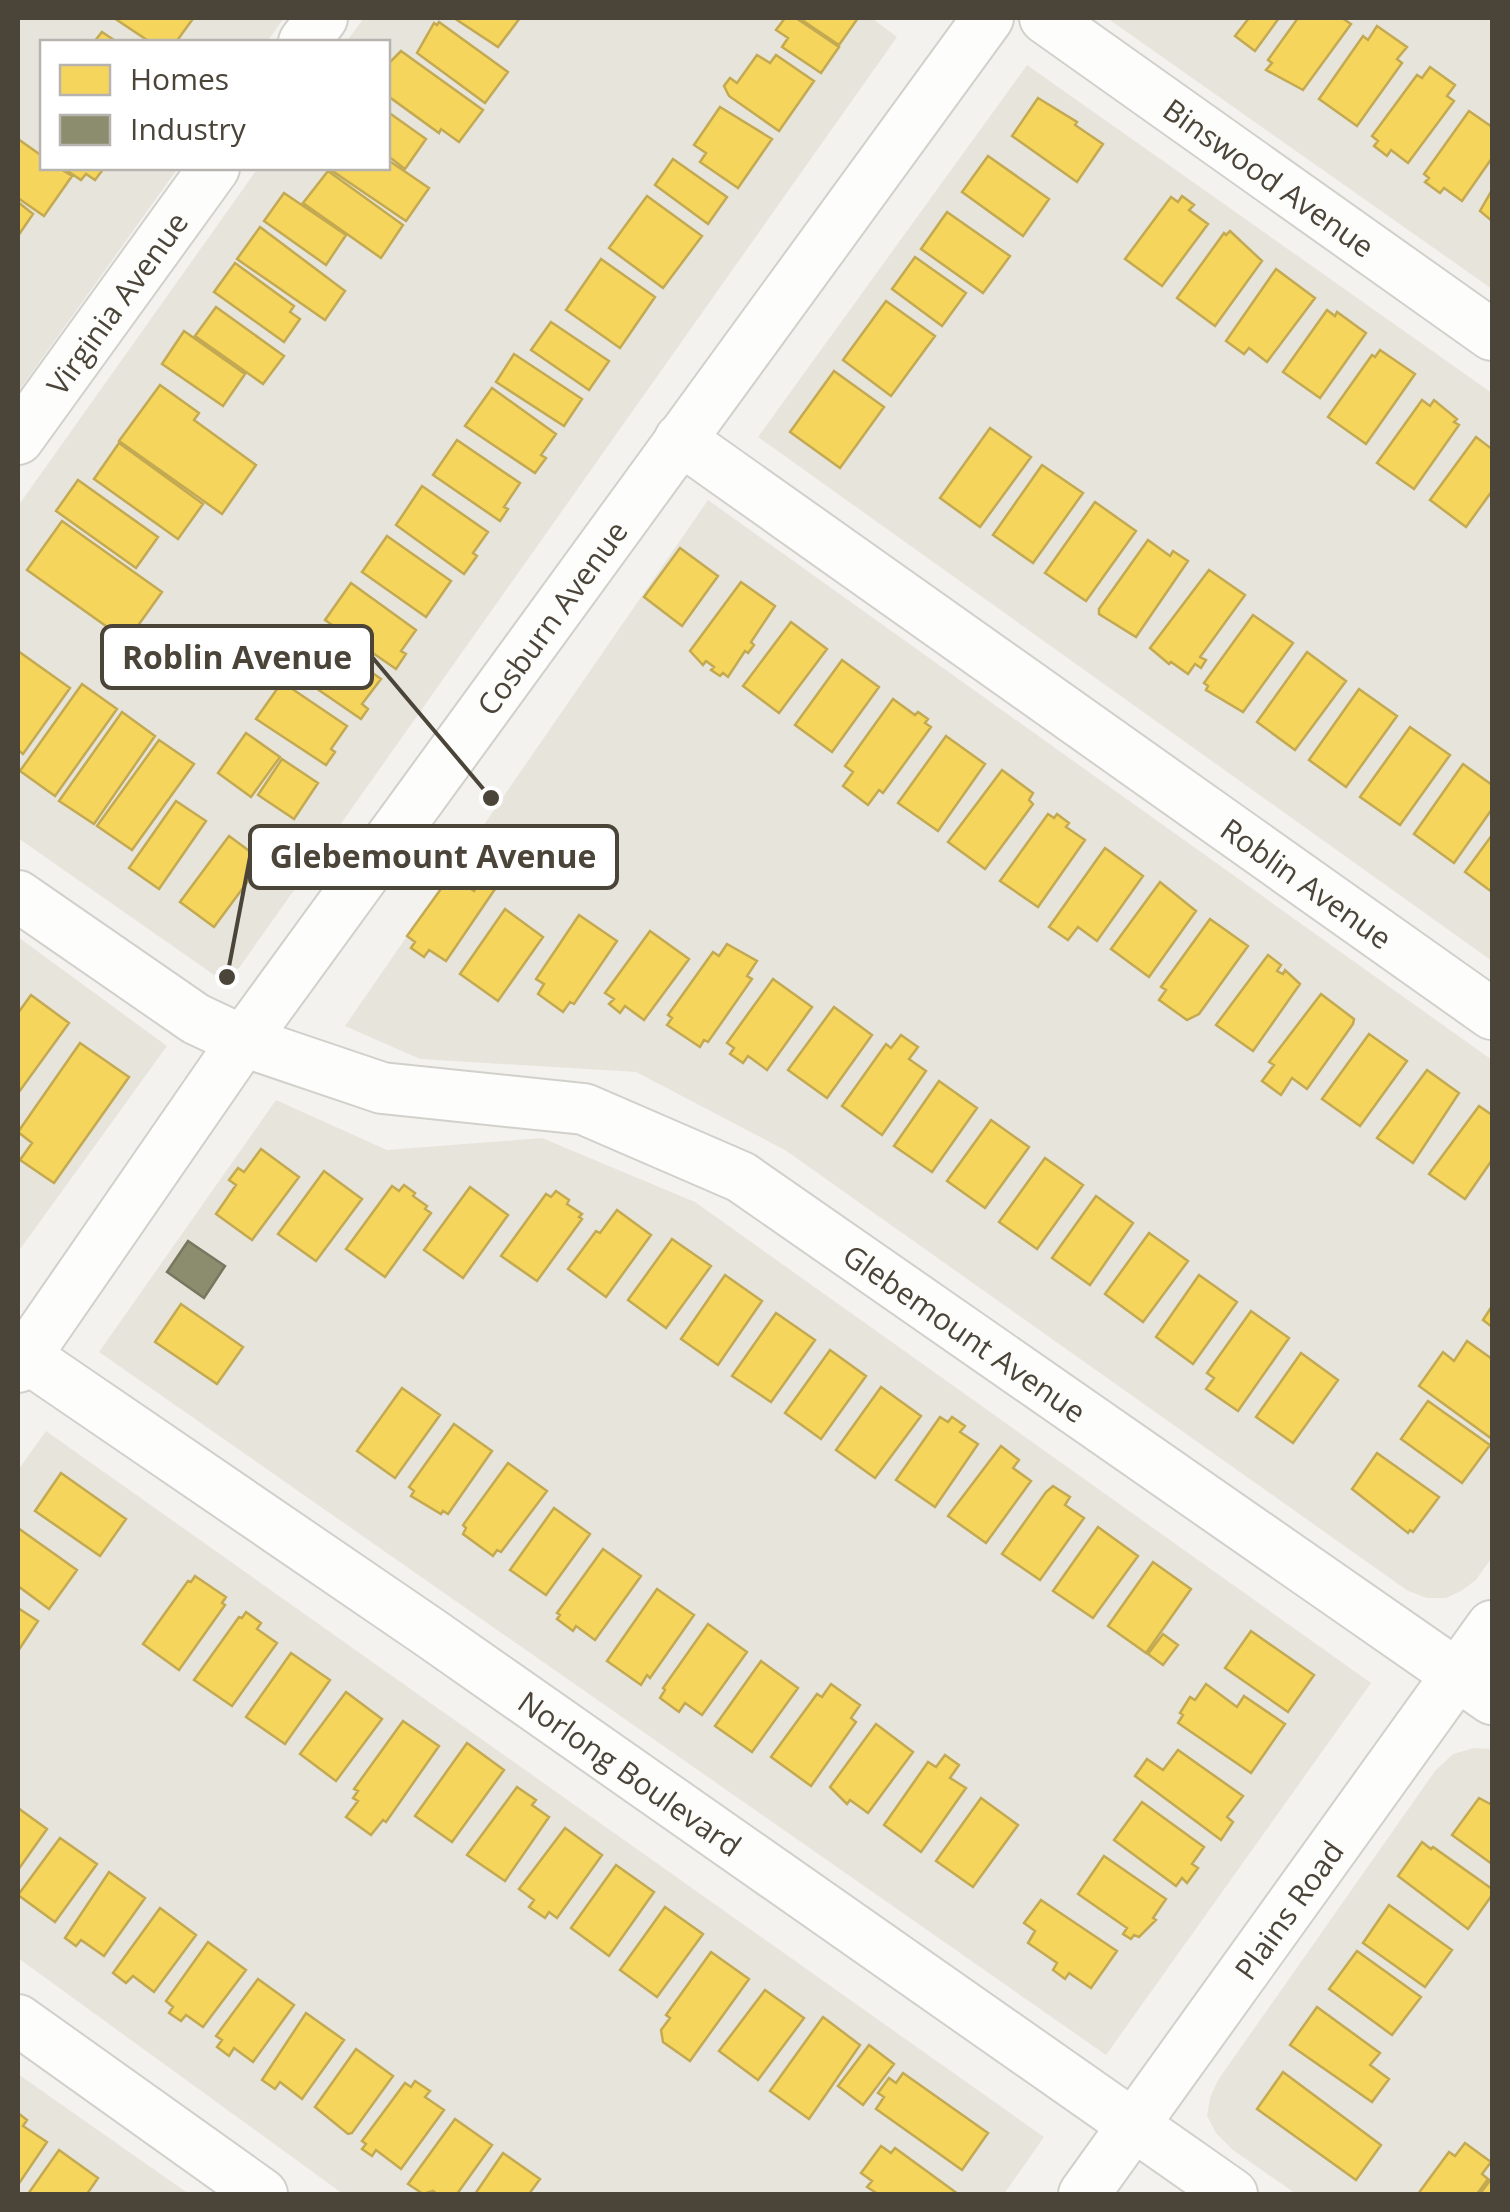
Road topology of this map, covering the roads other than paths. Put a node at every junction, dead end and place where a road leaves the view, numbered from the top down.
1 (322, 18) edge
2 (1045, 18) edge
3 (979, 21) edge
4 (306, 40) edge
5 (213, 170) edge
6 (1492, 335) edge
7 (680, 438) junction
8 (18, 439) edge
9 (18, 896) edge
10 (1492, 1014) edge
11 (244, 1041) junction
12 (21, 1361) edge
13 (1492, 1626) edge
14 (1475, 1687) edge
15 (18, 2020) edge
16 (1134, 2126) junction
17 (262, 2194) edge
18 (1084, 2194) edge
19 (1232, 2194) edge

1 - 4 street
2 - 6 street, Binswood Avenue
3 - 7 street, Cosburn Avenue
5 - 8 street, Virginia Avenue
7 - 10 street, Roblin Avenue
7 - 11 street, Cosburn Avenue
9 - 11 street, Glebemount Avenue
11 - 12 street, Cosburn Avenue
11 - 14 street, Glebemount Avenue
12 - 16 street, Norlong Boulevard
13 - 14 street, Plains Road
14 - 16 street, Plains Road
15 - 17 street
16 - 18 street, Plains Road
16 - 19 street, Norlong Boulevard

